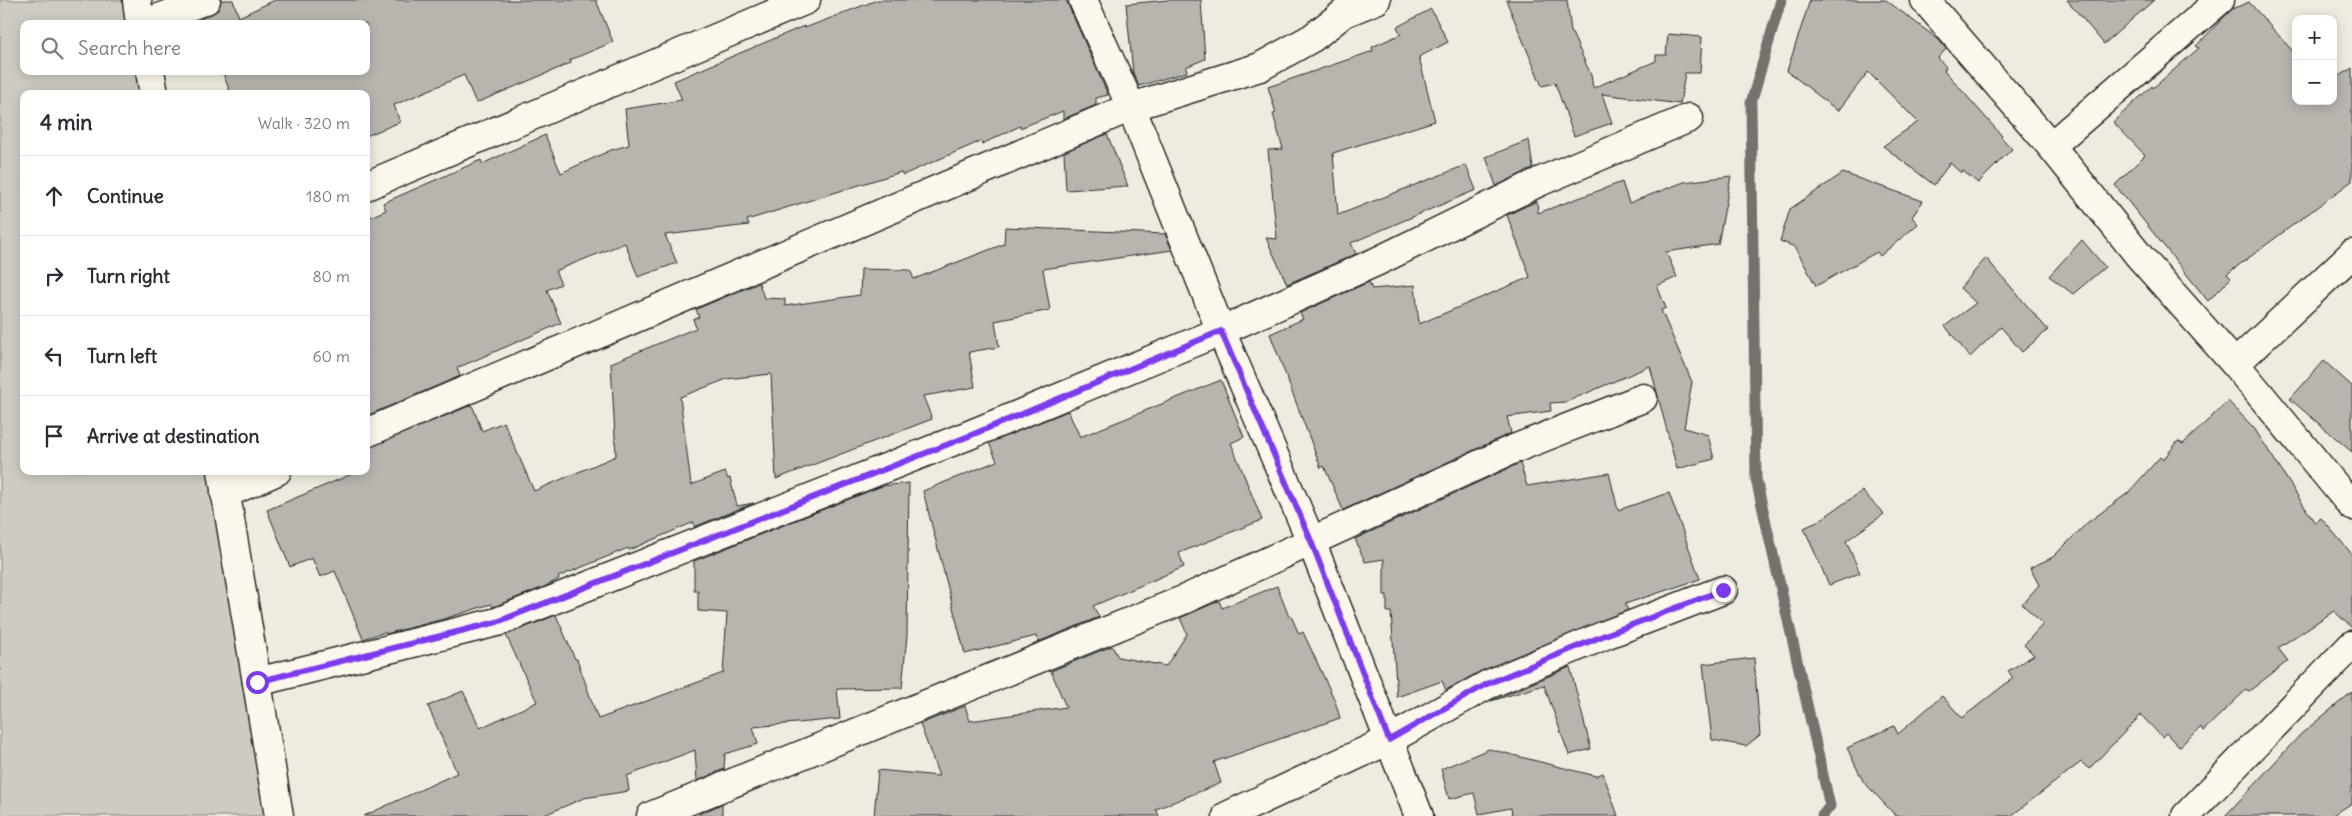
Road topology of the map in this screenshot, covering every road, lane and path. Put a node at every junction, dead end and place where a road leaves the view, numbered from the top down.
1 (137, 0) edge
2 (206, 0) edge
3 (806, 0) edge
4 (1084, 0) edge
5 (1376, 0) edge
6 (1925, 0) edge
7 (2220, 0) edge
8 (141, 20) edge
9 (153, 20) edge
10 (151, 75) edge
11 (153, 90) edge
12 (1131, 107) junction
13 (1689, 118) dead end
14 (2051, 146) junction
15 (370, 184) edge
16 (2352, 254) edge
17 (1221, 331) junction
18 (2235, 364) junction
19 (1643, 398) dead end
20 (370, 431) edge
21 (257, 475) edge
22 (223, 482) edge
23 (2352, 506) edge
24 (1311, 541) junction
25 (1723, 590) dead end
26 (2352, 645) edge
27 (257, 682) junction
28 (1389, 740) junction
29 (279, 816) edge
30 (651, 816) edge
31 (1227, 816) edge
32 (1419, 816) edge
33 (2186, 816) edge

1 - 8 street
2 - 9 street
3 - 15 street
4 - 12 street
5 - 12 street
6 - 14 street
7 - 14 street
10 - 11 street
12 - 17 street
12 - 20 street
13 - 17 street
14 - 18 street
16 - 18 street
17 - 24 street
17 - 27 street
18 - 23 street
19 - 24 street
21 - 22 street
22 - 27 street
24 - 28 street
24 - 30 street
25 - 28 street
26 - 33 street
27 - 29 street
28 - 31 street
28 - 32 street

